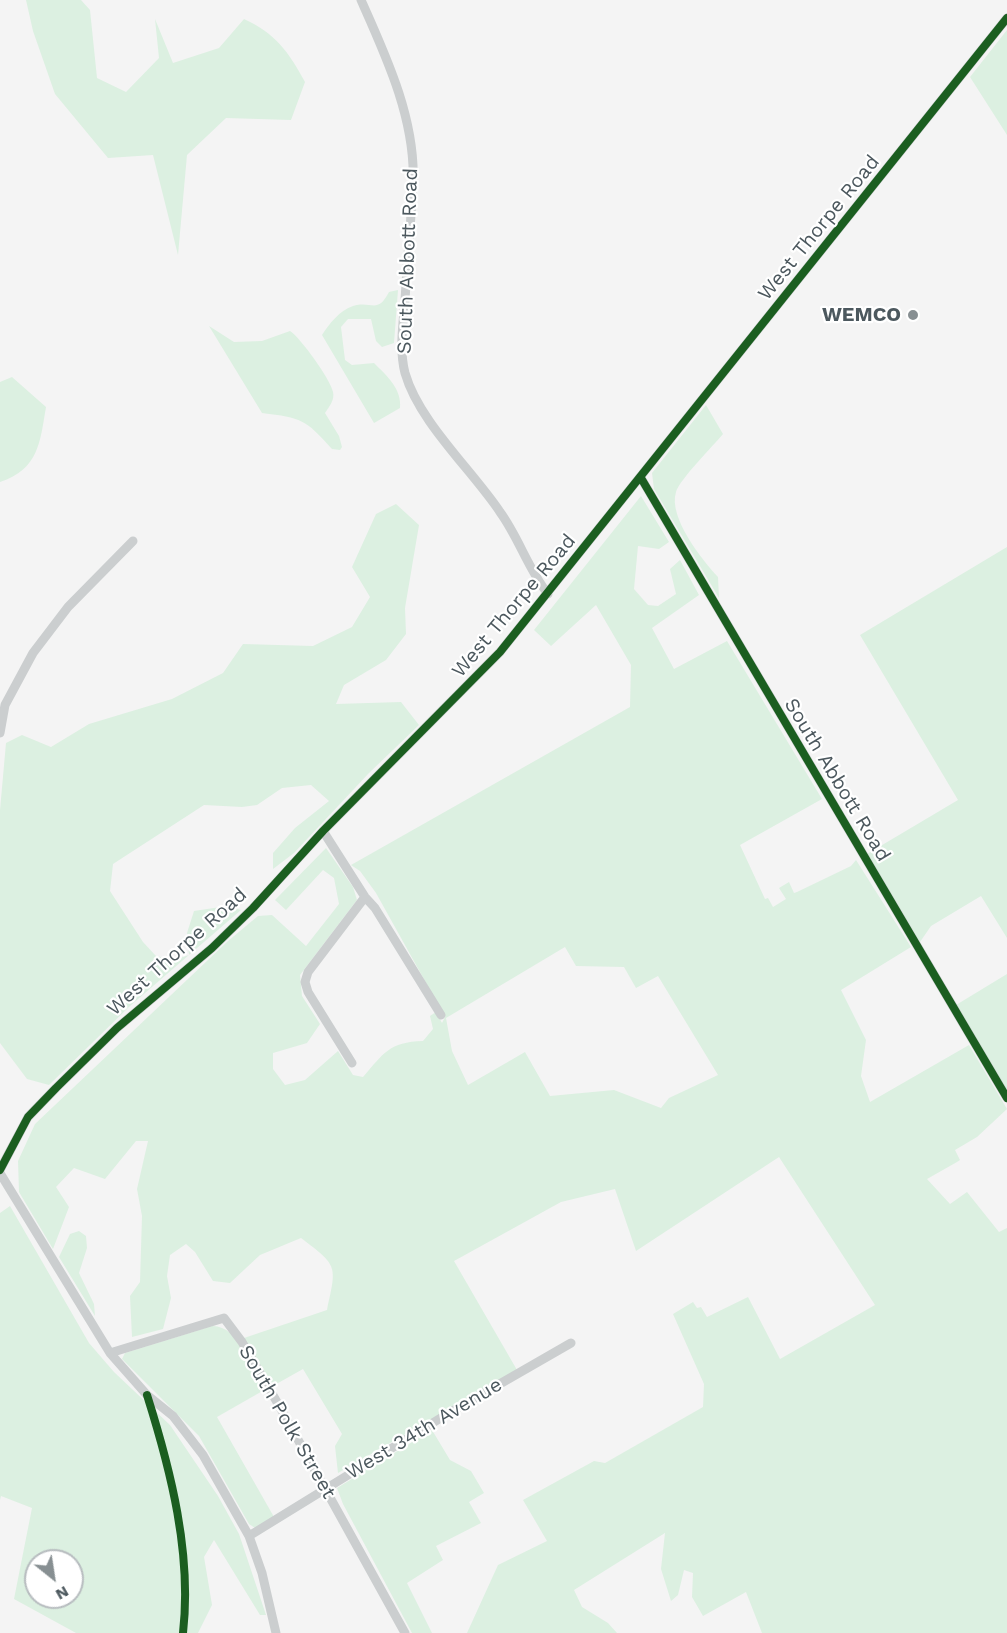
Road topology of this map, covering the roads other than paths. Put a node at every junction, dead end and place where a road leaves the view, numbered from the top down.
1 (361, 0) edge
2 (1007, 18) edge
3 (641, 478) junction
4 (133, 541) dead end
5 (548, 594) junction
6 (0, 733) edge
7 (323, 831) junction
8 (365, 897) junction
9 (441, 1015) dead end
10 (352, 1062) dead end
11 (1007, 1098) edge
12 (0, 1171) edge
13 (571, 1343) dead end
14 (110, 1353) junction
15 (325, 1488) junction
16 (249, 1536) junction
17 (276, 1633) edge
18 (405, 1633) edge

1 - 5 street, South Abbott Road
2 - 3 street, West Thorpe Road
3 - 5 street, West Thorpe Road
3 - 11 street, South Abbott Road
4 - 6 street
5 - 7 street, West Thorpe Road
7 - 8 street
7 - 12 street, West Thorpe Road
8 - 9 street
8 - 10 street
12 - 14 street
13 - 15 street, West 34th Avenue
14 - 15 street, South Polk Street
14 - 16 street
15 - 16 street, West 34th Avenue
15 - 18 street, South Polk Street
16 - 17 street

